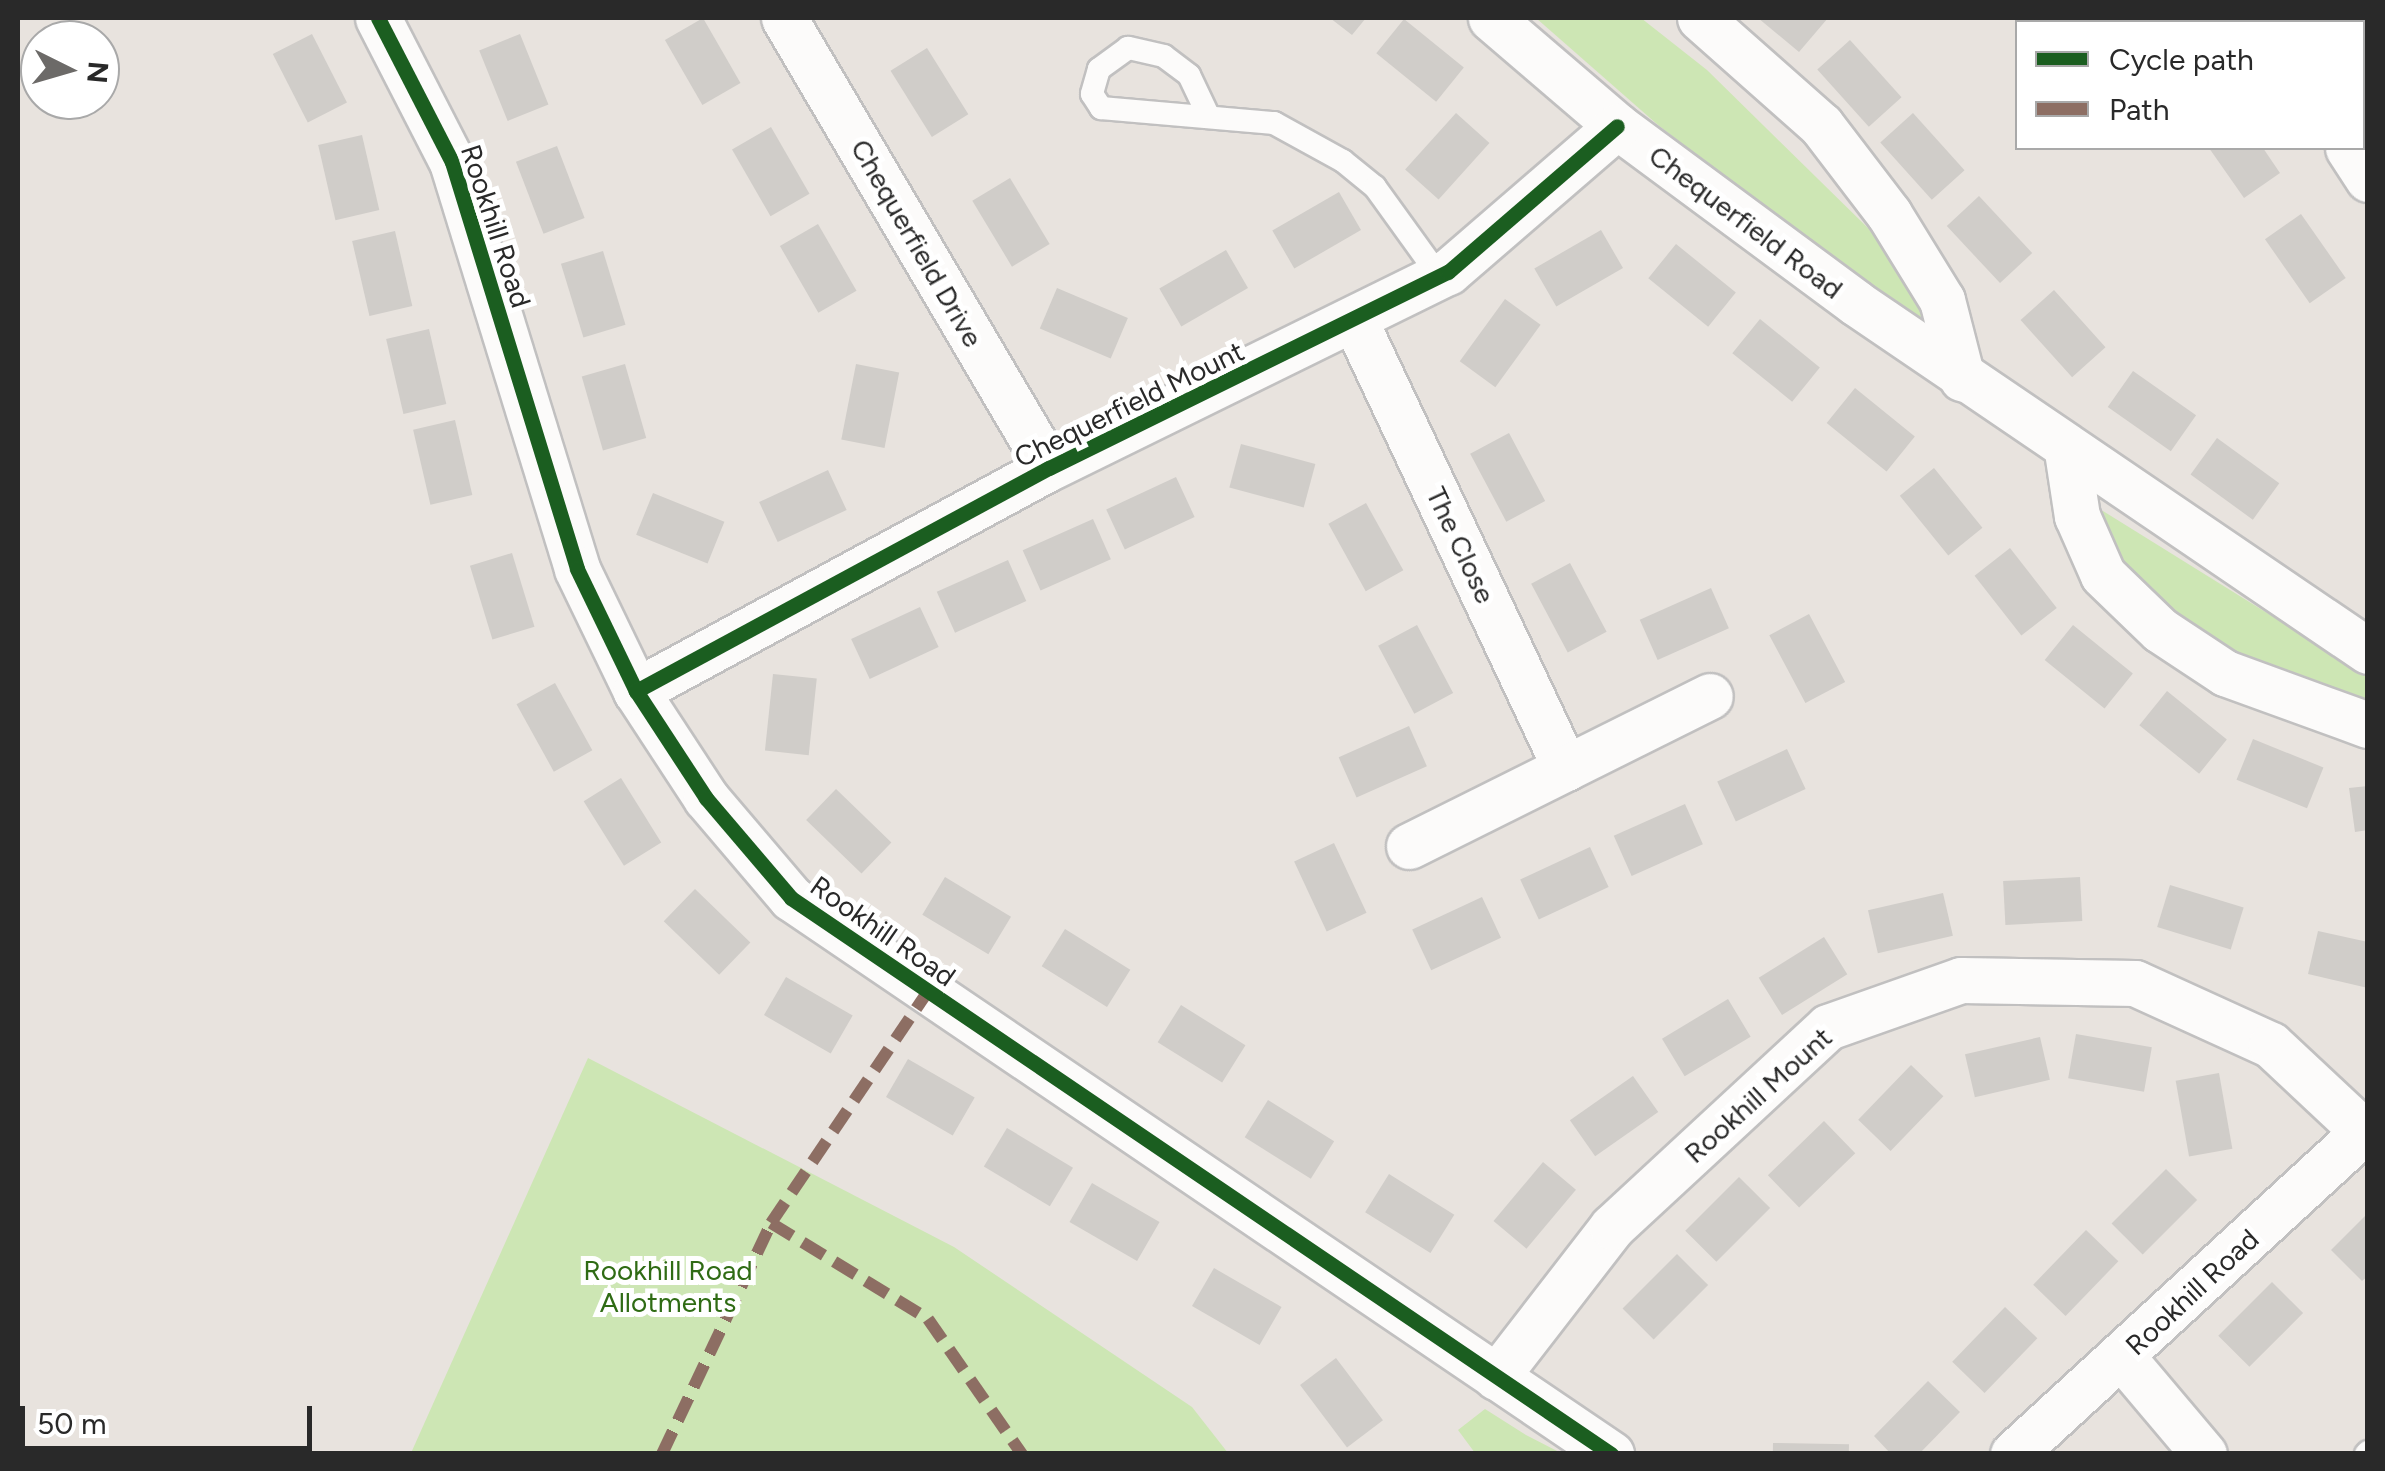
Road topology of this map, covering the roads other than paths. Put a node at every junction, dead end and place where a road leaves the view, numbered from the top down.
1 (378, 18) edge
2 (784, 18) edge
3 (1491, 18) edge
4 (1700, 18) edge
5 (1208, 115) junction
6 (1617, 126) junction
7 (2349, 150) edge
8 (2368, 178) edge
9 (1440, 277) junction
10 (1356, 323) junction
11 (1962, 378) junction
12 (2066, 451) junction
13 (1049, 468) junction
14 (2368, 651) edge
15 (636, 691) junction
16 (1710, 696) dead end
17 (2368, 724) edge
18 (1565, 768) junction
19 (1408, 846) dead end
20 (2365, 1129) edge
21 (2122, 1357) junction
22 (1496, 1377) junction
23 (1611, 1454) edge
24 (2012, 1454) edge
25 (2204, 1454) edge

1 - 15 street, Rookhill Road
2 - 13 street, Chequerfield Drive
3 - 6 street, Chequerfield Road
4 - 11 street
5 - 5 lane
5 - 9 lane
6 - 9 street, Chequerfield Mount
6 - 11 street, Chequerfield Road
7 - 8 street
9 - 10 street, Chequerfield Mount
10 - 13 street, Chequerfield Mount
10 - 18 street, The Close
11 - 12 street, Chequerfield Road
12 - 14 street, Chequerfield Road
12 - 17 street
13 - 15 street, Chequerfield Mount
15 - 22 street, Rookhill Road
16 - 18 street
18 - 19 street
20 - 21 street, Rookhill Road
20 - 22 street, Rookhill Mount
21 - 24 street, Rookhill Road
21 - 25 street
22 - 23 street, Rookhill Road

